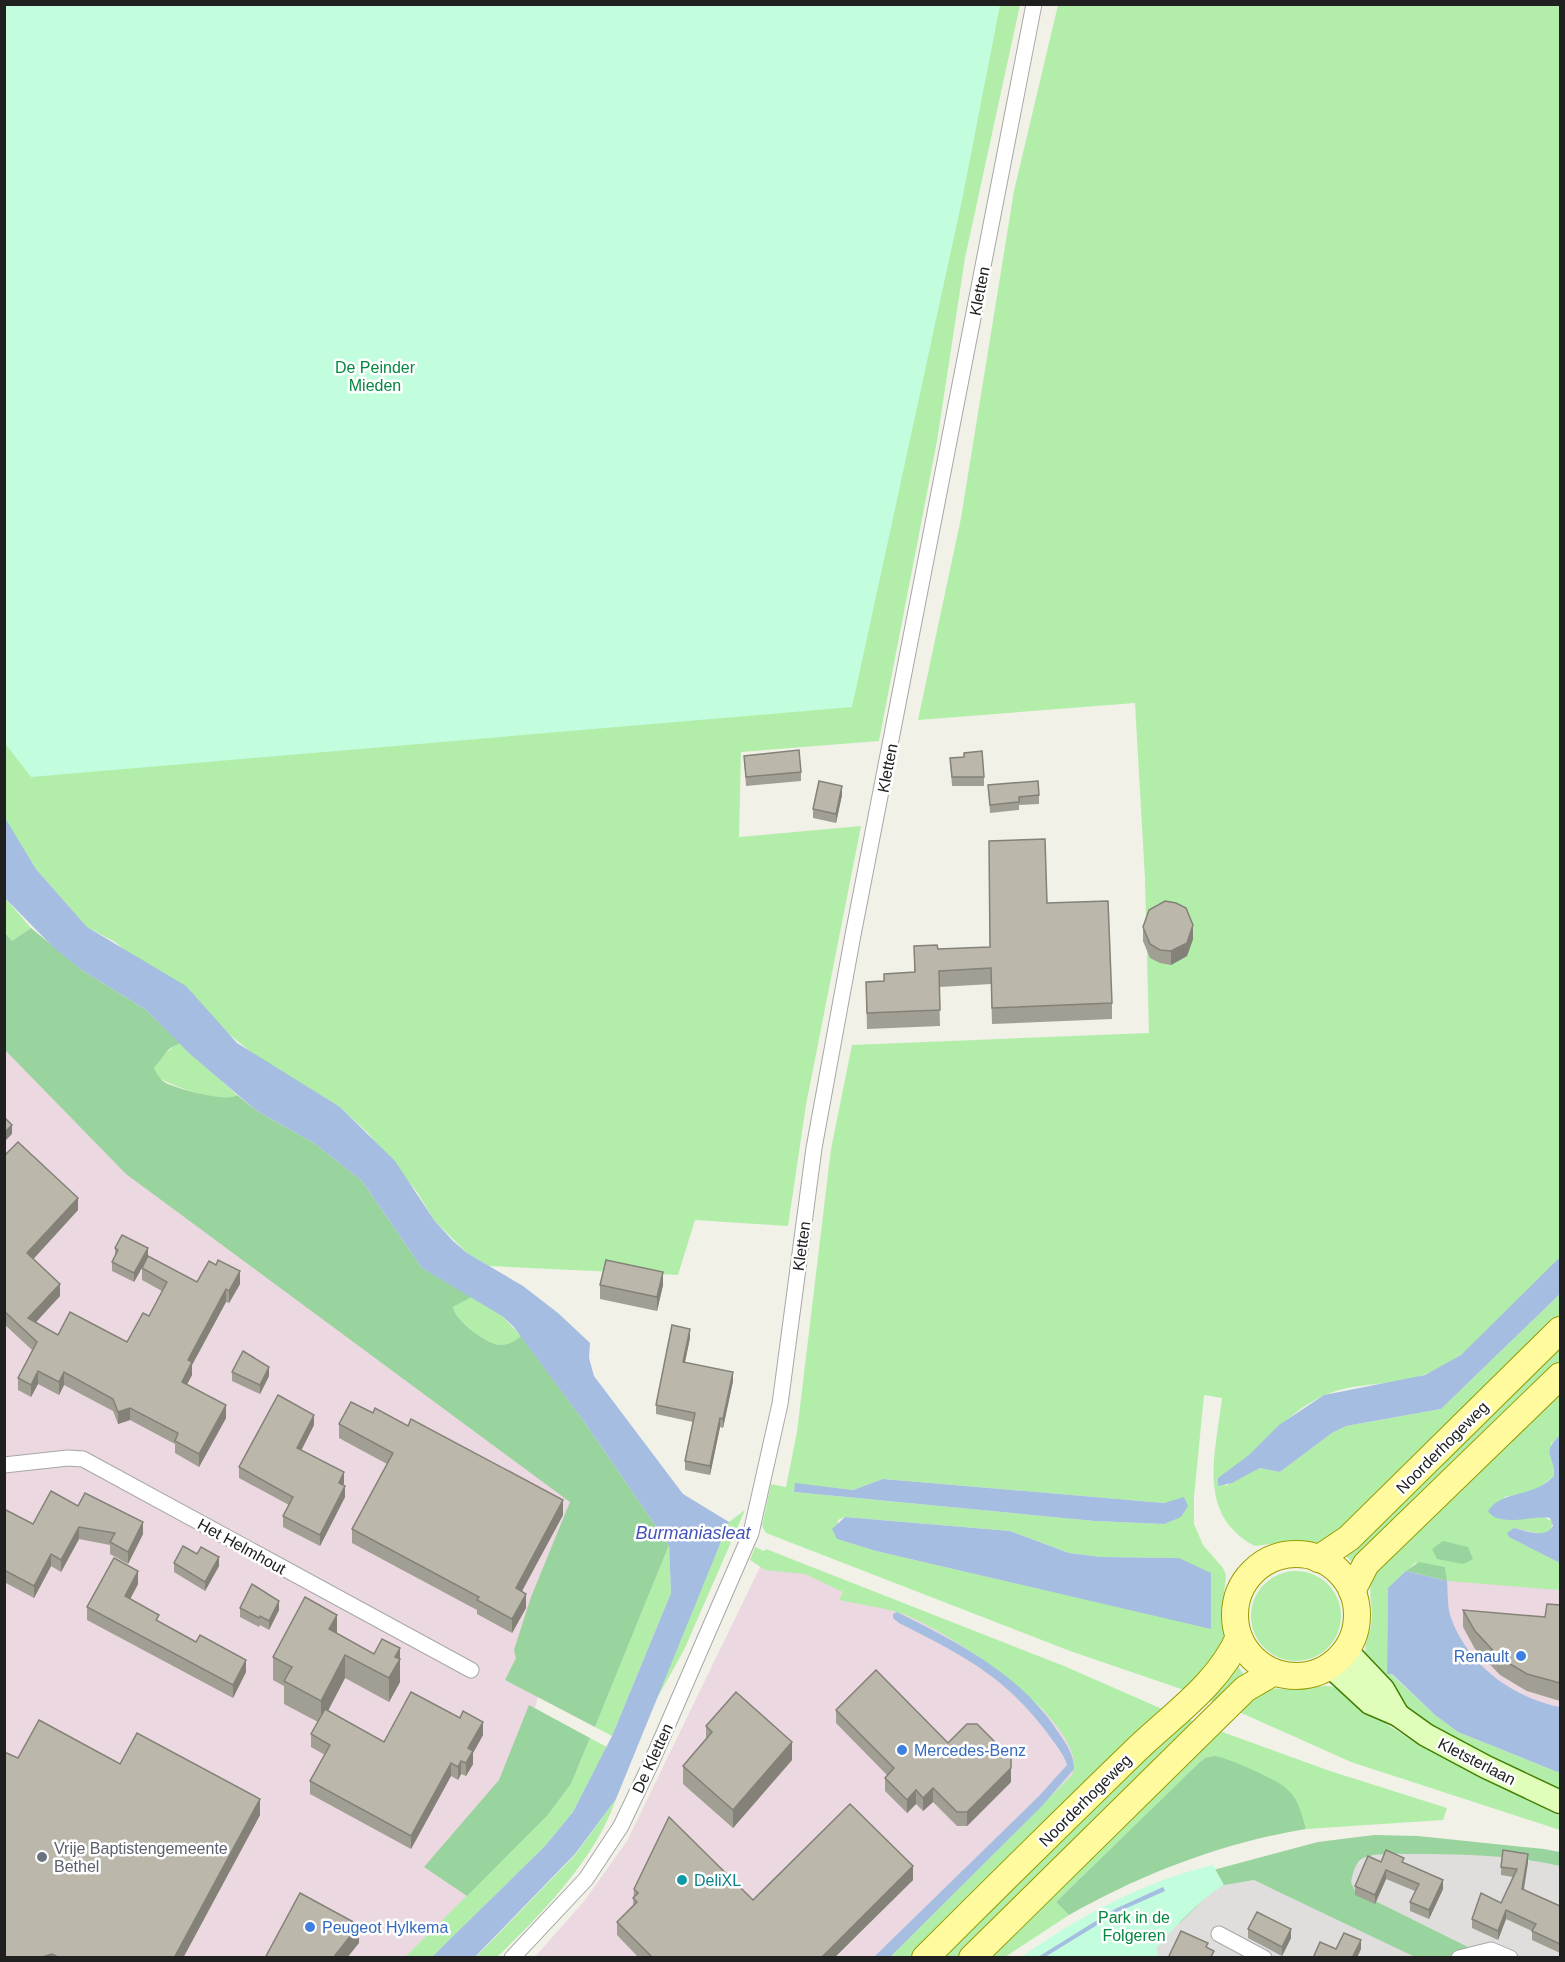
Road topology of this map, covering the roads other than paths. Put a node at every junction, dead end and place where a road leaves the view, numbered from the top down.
1 (1034, 4) edge
2 (1560, 1330) edge
3 (1560, 1376) edge
4 (4, 1465) edge
5 (751, 1533) joint
6 (1318, 1558) junction
7 (1352, 1591) junction
8 (1239, 1637) junction
9 (1338, 1658) junction
10 (471, 1670) dead end
11 (1274, 1672) junction
12 (1560, 1802) edge
13 (1219, 1934) dead end
14 (512, 1958) edge
15 (925, 1958) edge
16 (972, 1958) edge
17 (1264, 1958) edge
18 (1459, 1958) edge
19 (1509, 1958) edge

1 - 5 street, Kletten
2 - 6 main road, Noorderhogeweg
3 - 7 main road, Noorderhogeweg
4 - 10 street, Het Helmhout
5 - 14 street, De Kletten
6 - 7 main road
6 - 8 main road
7 - 9 main road
8 - 11 main road
8 - 15 main road, Noorderhogeweg
9 - 11 main road
9 - 12 main road, Kletsterlaan
11 - 16 main road, Noorderhogeweg
13 - 17 street
18 - 19 street

